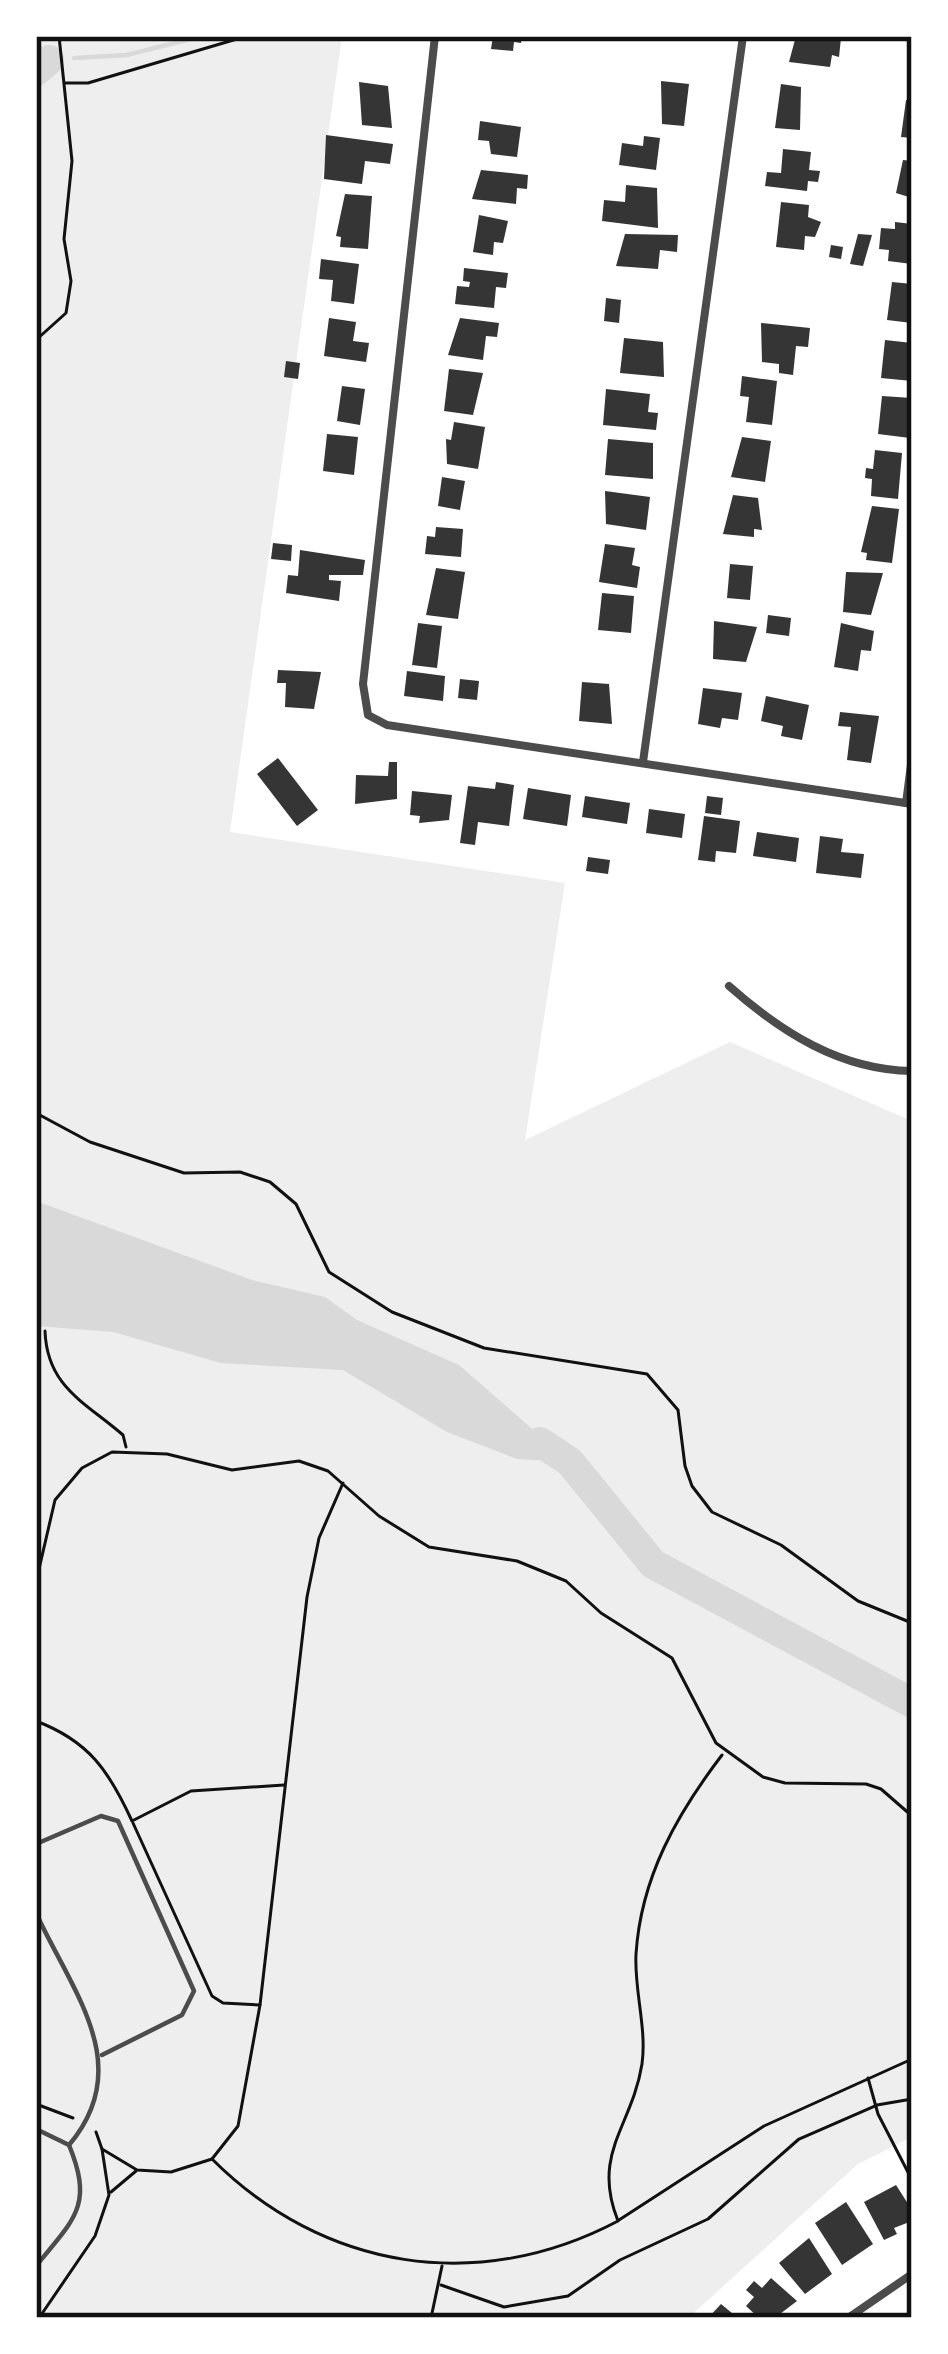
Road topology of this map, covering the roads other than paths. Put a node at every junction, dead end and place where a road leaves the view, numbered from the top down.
1 (435, 36) edge
2 (742, 36) edge
3 (912, 757) edge
4 (643, 762) junction
5 (909, 804) edge
6 (729, 986) dead end
7 (912, 1071) edge
8 (36, 1844) edge
9 (36, 1913) edge
10 (101, 2055) junction
11 (36, 2129) edge
12 (69, 2145) junction
13 (36, 2266) edge
14 (912, 2274) edge
15 (848, 2318) edge

1 - 4 street
2 - 4 street
3 - 5 street
4 - 5 street
6 - 7 street
8 - 10 lane
9 - 10 lane
10 - 12 lane
11 - 12 lane
12 - 13 lane
14 - 15 street

